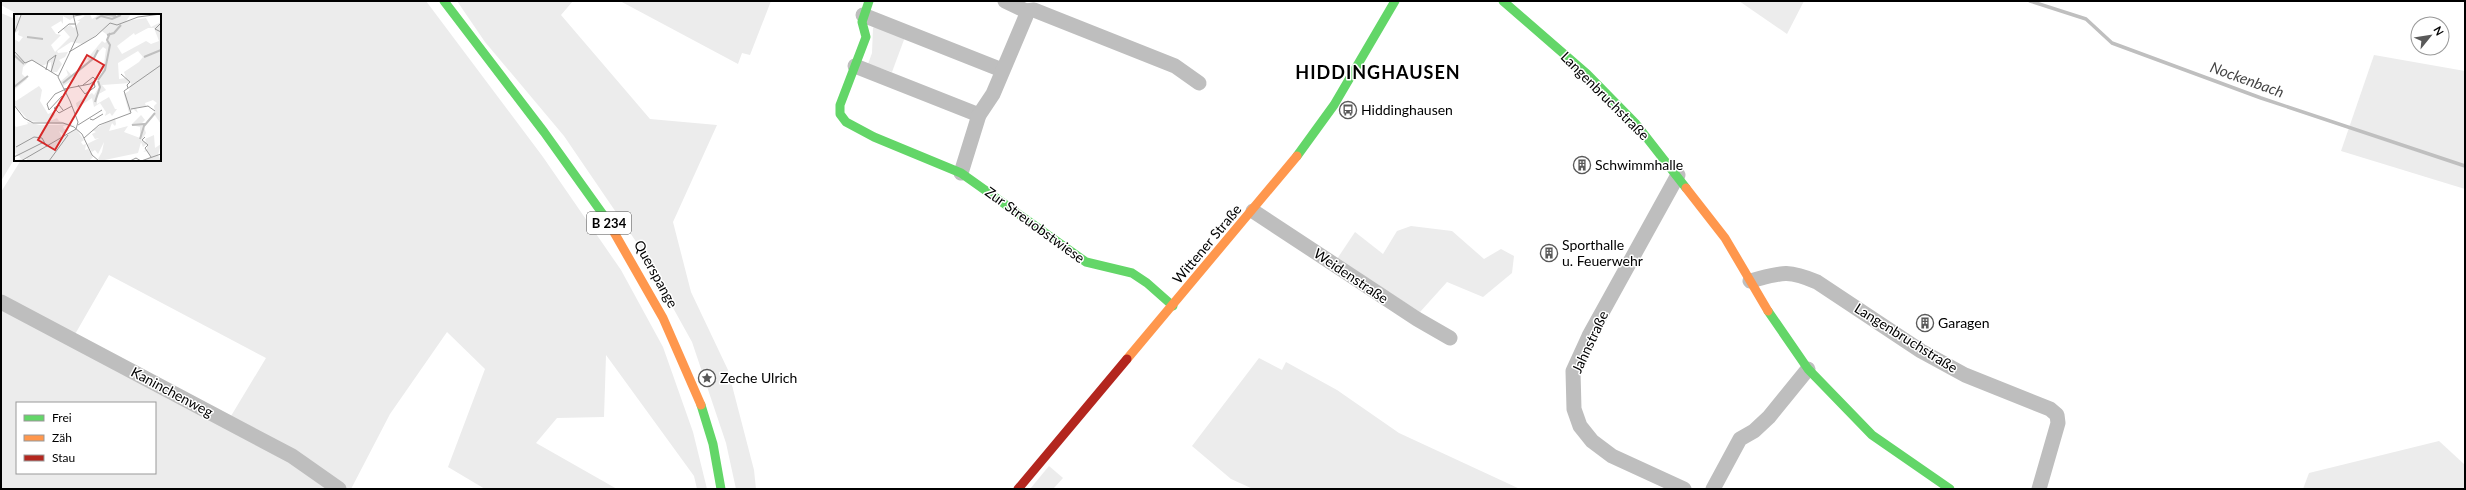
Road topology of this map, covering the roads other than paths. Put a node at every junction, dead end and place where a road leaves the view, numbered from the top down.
1 (444, 1) edge
2 (869, 1) edge
3 (1005, 1) edge
4 (1395, 1) edge
5 (1503, 1) edge
6 (1026, 11) junction
7 (863, 15) junction
8 (855, 66) junction
9 (1002, 70) junction
10 (1199, 83) dead end
11 (979, 115) junction
12 (961, 173) junction
13 (1678, 175) junction
14 (1253, 211) junction
15 (1750, 281) junction
16 (1, 302) edge
17 (1173, 306) junction
18 (1450, 338) dead end
19 (1808, 369) junction
20 (339, 489) edge
21 (721, 489) edge
22 (1018, 489) edge
23 (1684, 489) edge
24 (1713, 489) edge
25 (1950, 489) edge
26 (2039, 489) edge

1 - 21 main road, Querspange / B 234
2 - 7 main road
3 - 6 street
4 - 14 main road, Wittener Straße
5 - 13 main road, Langenbruchstraße
6 - 9 street
6 - 10 street
7 - 8 main road, Zur Streuobstwiese
7 - 9 street
8 - 11 street
8 - 12 main road, Zur Streuobstwiese
9 - 11 street
11 - 12 street
12 - 17 main road, Zur Streuobstwiese
13 - 15 main road, Langenbruchstraße
13 - 23 street, Jahnstraße
14 - 17 main road, Wittener Straße
14 - 18 street, Weidenstraße
15 - 19 main road, Langenbruchstraße
15 - 26 street, Langenbruchstraße
16 - 20 street, Kaninchenweg
17 - 22 main road, Wittener Straße
19 - 24 street
19 - 25 main road, Langenbruchstraße

